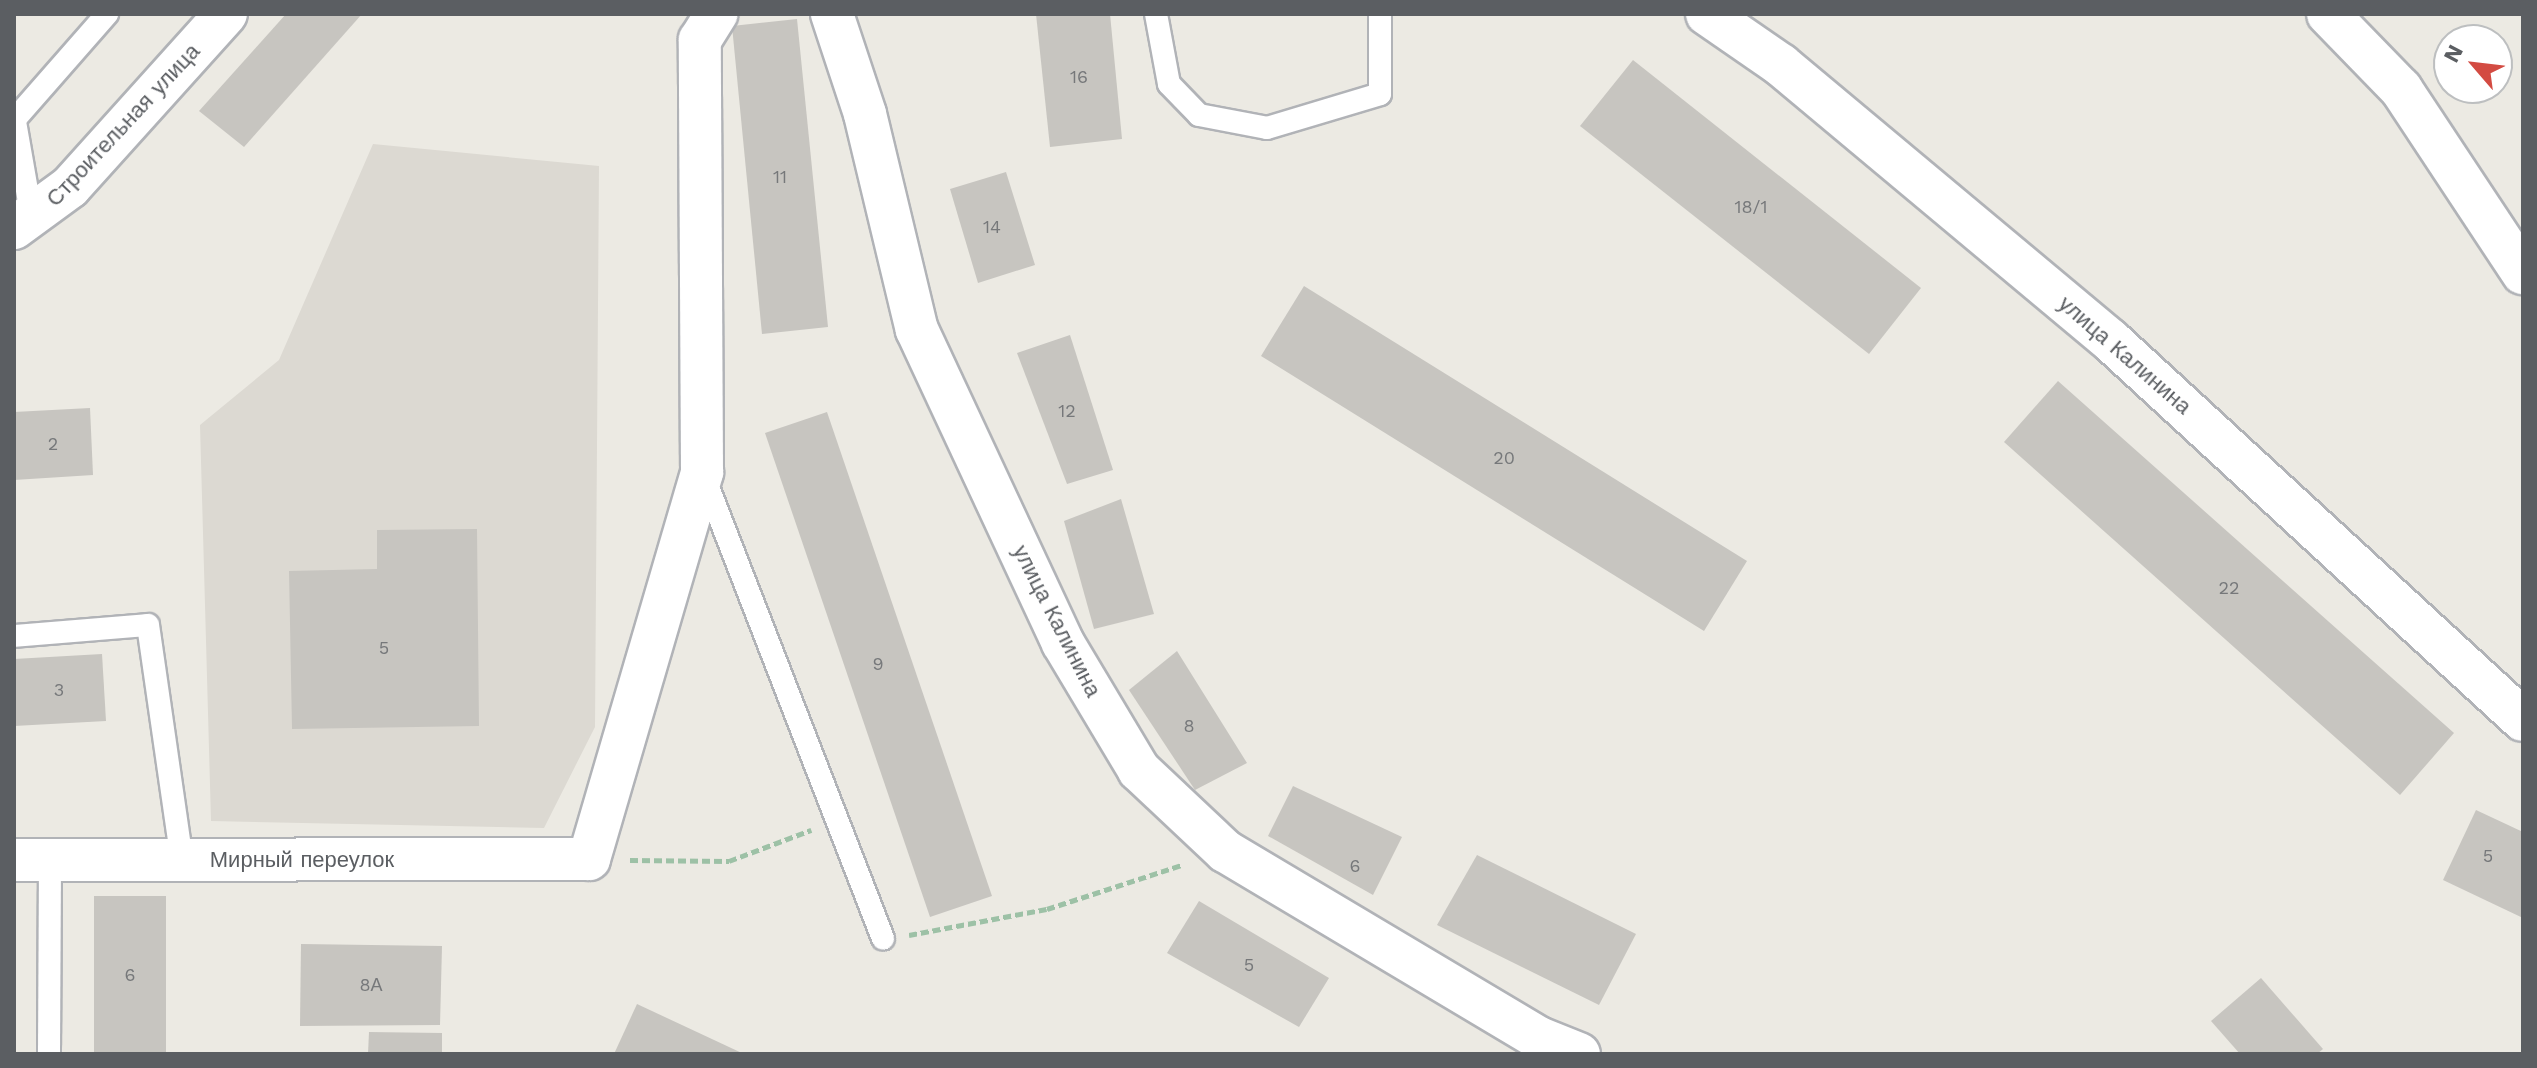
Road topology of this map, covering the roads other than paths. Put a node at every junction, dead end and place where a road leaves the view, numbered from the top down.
1 (107, 14) edge
2 (226, 14) edge
3 (716, 14) edge
4 (832, 14) edge
5 (1156, 14) edge
6 (1380, 14) edge
7 (1707, 14) edge
8 (2328, 14) edge
9 (15, 117) edge
10 (23, 224) edge
11 (2519, 259) edge
12 (702, 472) junction
13 (14, 636) edge
14 (2523, 720) edge
15 (32, 860) edge
16 (182, 860) junction
17 (883, 939) road end
18 (49, 1054) edge
19 (1579, 1054) edge

1 - 9 lane
2 - 10 street, Строительная улица
3 - 12 street
4 - 19 street, улица Калинина
5 - 6 lane
7 - 14 street, улица Калинина
8 - 11 street
9 - 10 lane
12 - 16 street, Мирный переулок
12 - 17 lane
13 - 16 lane
15 - 16 street, Мирный переулок
15 - 18 lane

